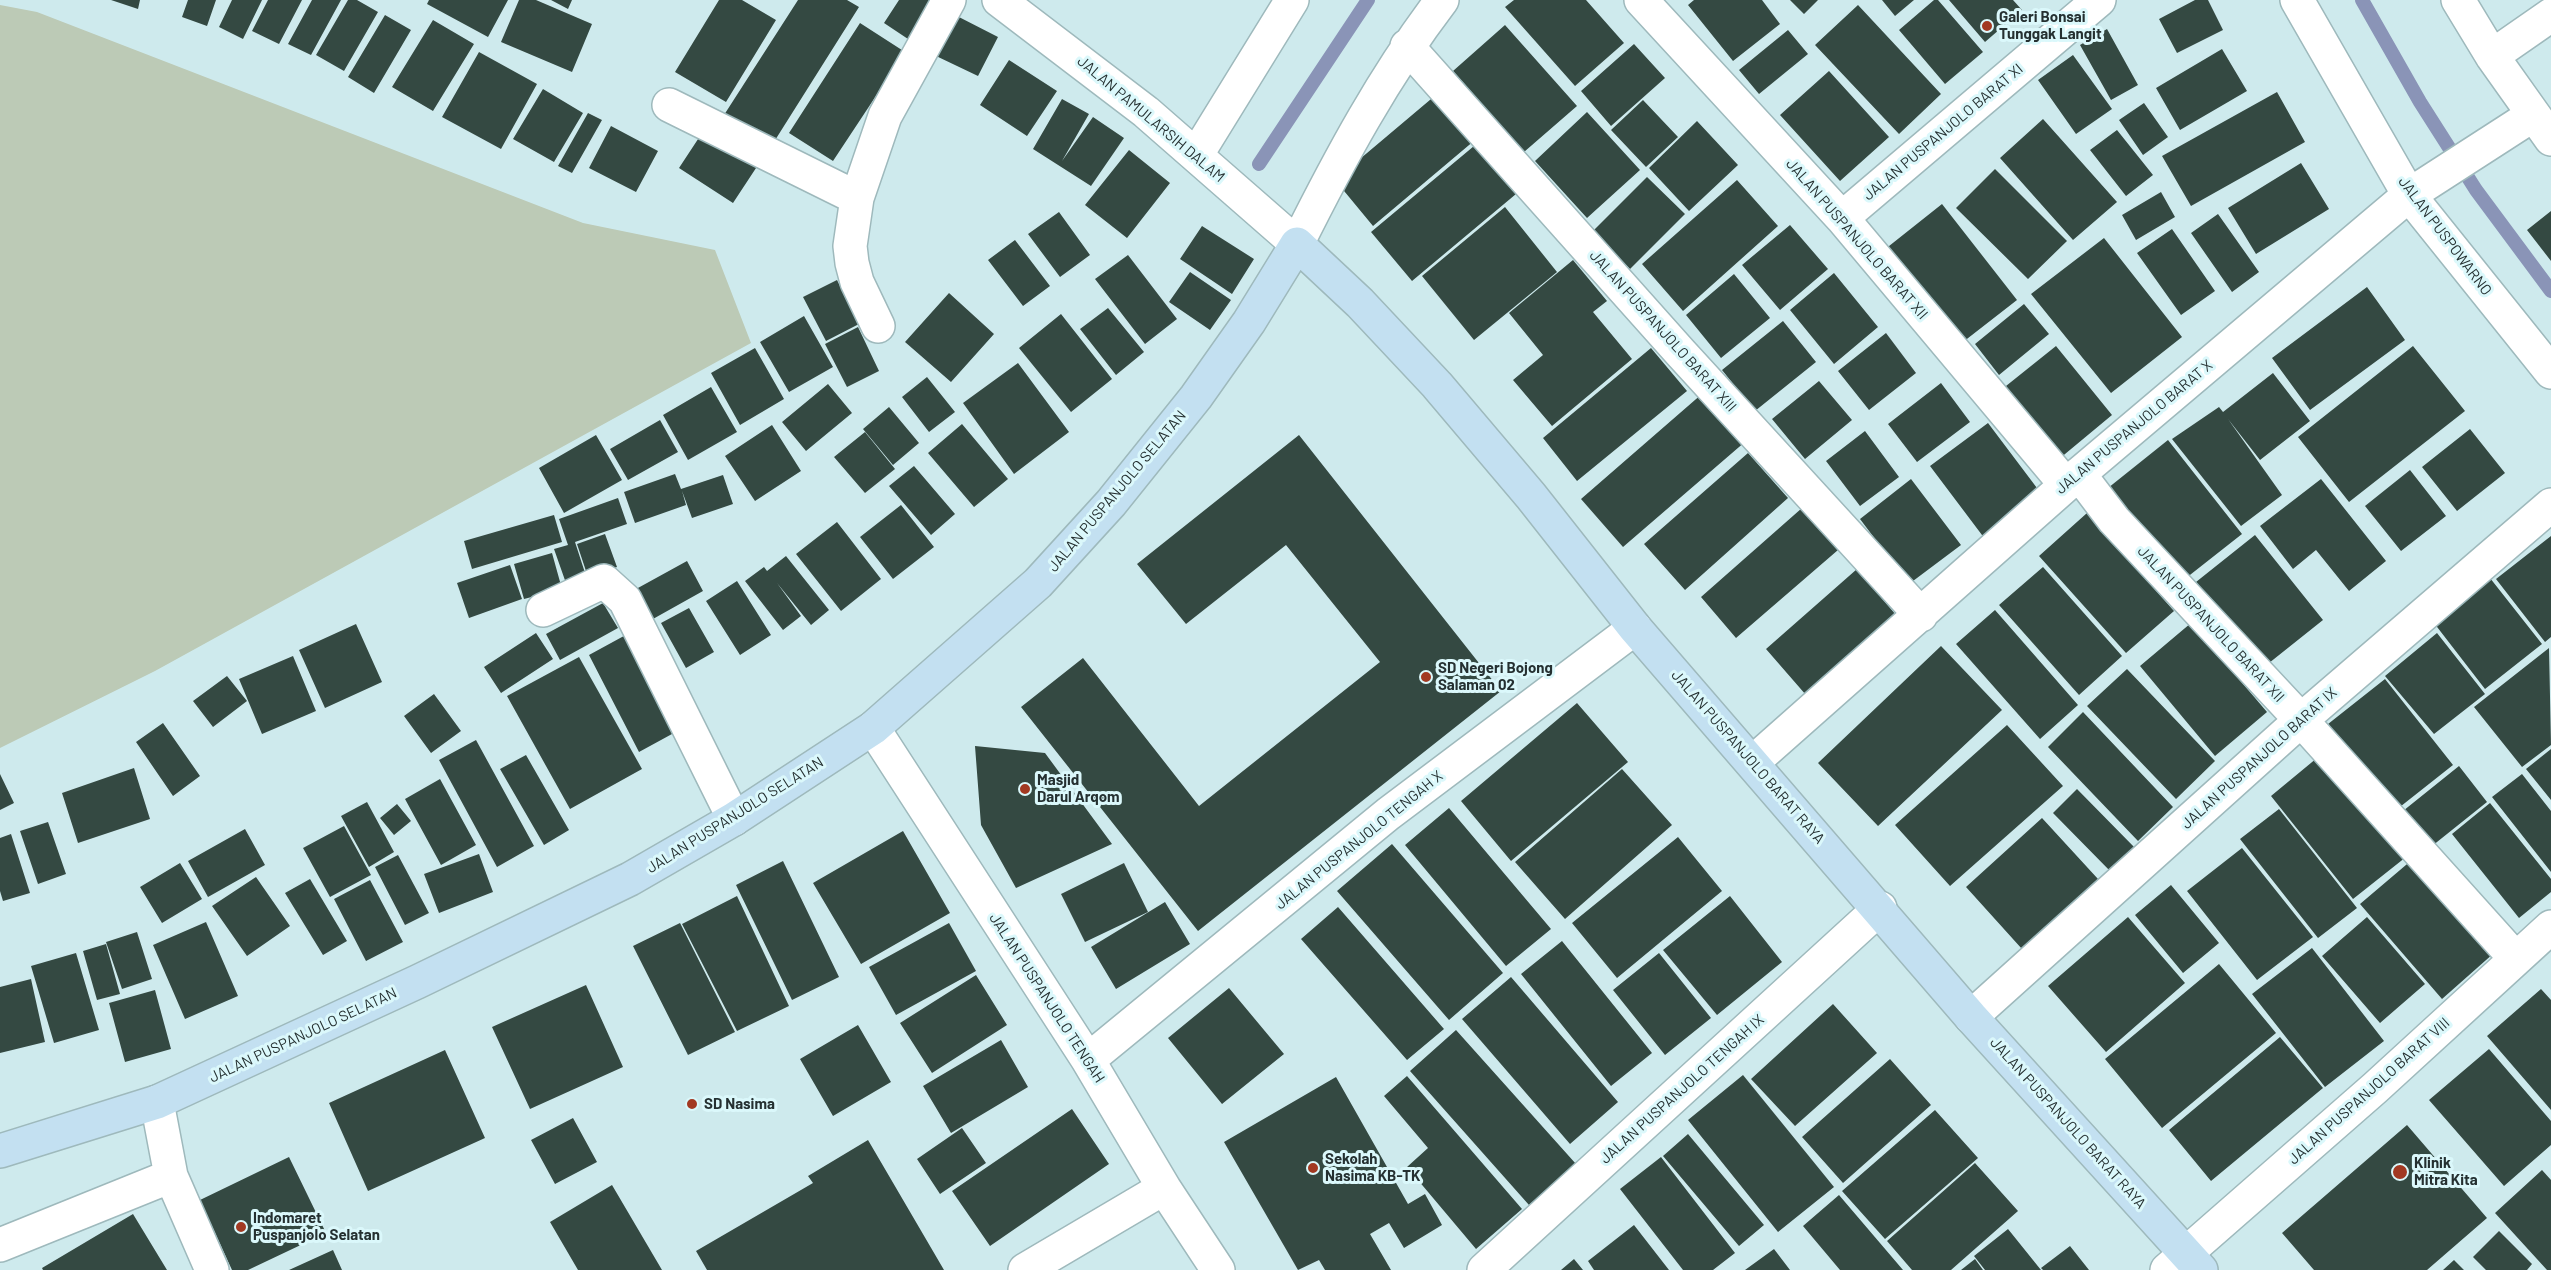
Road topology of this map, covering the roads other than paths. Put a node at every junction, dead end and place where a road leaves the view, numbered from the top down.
1 (949, 0) edge
2 (999, 0) edge
3 (1292, 0) edge
4 (1442, 0) edge
5 (1641, 0) edge
6 (2099, 0) edge
7 (2297, 0) edge
8 (2458, 0) edge
9 (2551, 15) edge
10 (1407, 46) junction
11 (2492, 56) junction
12 (669, 105) dead end
13 (2535, 126) edge
14 (1197, 154) junction
15 (2418, 189) junction
16 (857, 198) junction
17 (1842, 218) junction
18 (1297, 244) junction
19 (878, 326) dead end
20 (2551, 372) edge
21 (2073, 479) junction
22 (2551, 505) edge
23 (543, 610) dead end
24 (1921, 615) junction
25 (1635, 628) junction
26 (2301, 720) junction
27 (873, 729) junction
28 (1753, 762) junction
29 (734, 819) junction
30 (1880, 908) junction
31 (2551, 927) edge
32 (2516, 959) junction
33 (1971, 1017) junction
34 (1088, 1060) junction
35 (157, 1102) junction
36 (0, 1151) edge
37 (171, 1176) junction
38 (1164, 1188) junction
39 (0, 1245) edge
40 (2185, 1265) edge
41 (212, 1270) edge
42 (1025, 1270) edge
43 (1218, 1270) edge
44 (1484, 1270) edge

1 - 16 street
2 - 14 street, JALAN PAMULARSIH DALAM
3 - 14 street
4 - 10 street
5 - 17 street, JALAN PUSPANJOLO BARAT XII
6 - 17 street, JALAN PUSPANJOLO BARAT XI
7 - 15 street, JALAN PUSPOWARNO
8 - 11 street
9 - 11 street
10 - 18 street
10 - 24 street, JALAN PUSPANJOLO BARAT XIII
11 - 13 street
12 - 16 street
13 - 15 street, JALAN PUSPANJOLO BARAT X
14 - 18 street, JALAN PAMULARSIH DALAM
15 - 20 street, JALAN PUSPOWARNO
15 - 21 street, JALAN PUSPANJOLO BARAT X
16 - 19 street
17 - 21 street, JALAN PUSPANJOLO BARAT XII
18 - 25 street, JALAN PUSPANJOLO BARAT RAYA
18 - 27 street, JALAN PUSPANJOLO SELATAN
21 - 24 street, JALAN PUSPANJOLO BARAT X
21 - 26 street, JALAN PUSPANJOLO BARAT XII
22 - 26 street, JALAN PUSPANJOLO BARAT IX
23 - 29 street
24 - 28 street, JALAN PUSPANJOLO BARAT X
25 - 28 street, JALAN PUSPANJOLO BARAT RAYA
25 - 34 street, JALAN PUSPANJOLO TENGAH X
26 - 32 street, JALAN PUSPANJOLO BARAT XII
26 - 33 street, JALAN PUSPANJOLO BARAT IX
27 - 29 street, JALAN PUSPANJOLO SELATAN
27 - 34 street, JALAN PUSPANJOLO TENGAH
28 - 30 street, JALAN PUSPANJOLO BARAT RAYA
29 - 35 street, JALAN PUSPANJOLO SELATAN
30 - 33 street, JALAN PUSPANJOLO BARAT RAYA
30 - 44 street, JALAN PUSPANJOLO TENGAH IX
31 - 32 street, JALAN PUSPANJOLO BARAT VIII
32 - 40 street, JALAN PUSPANJOLO BARAT VIII
33 - 40 street, JALAN PUSPANJOLO BARAT RAYA
34 - 38 street, JALAN PUSPANJOLO TENGAH
35 - 36 street, JALAN PUSPANJOLO SELATAN
35 - 37 street
37 - 39 street
37 - 41 street
38 - 42 street
38 - 43 street, JALAN PUSPANJOLO TENGAH

